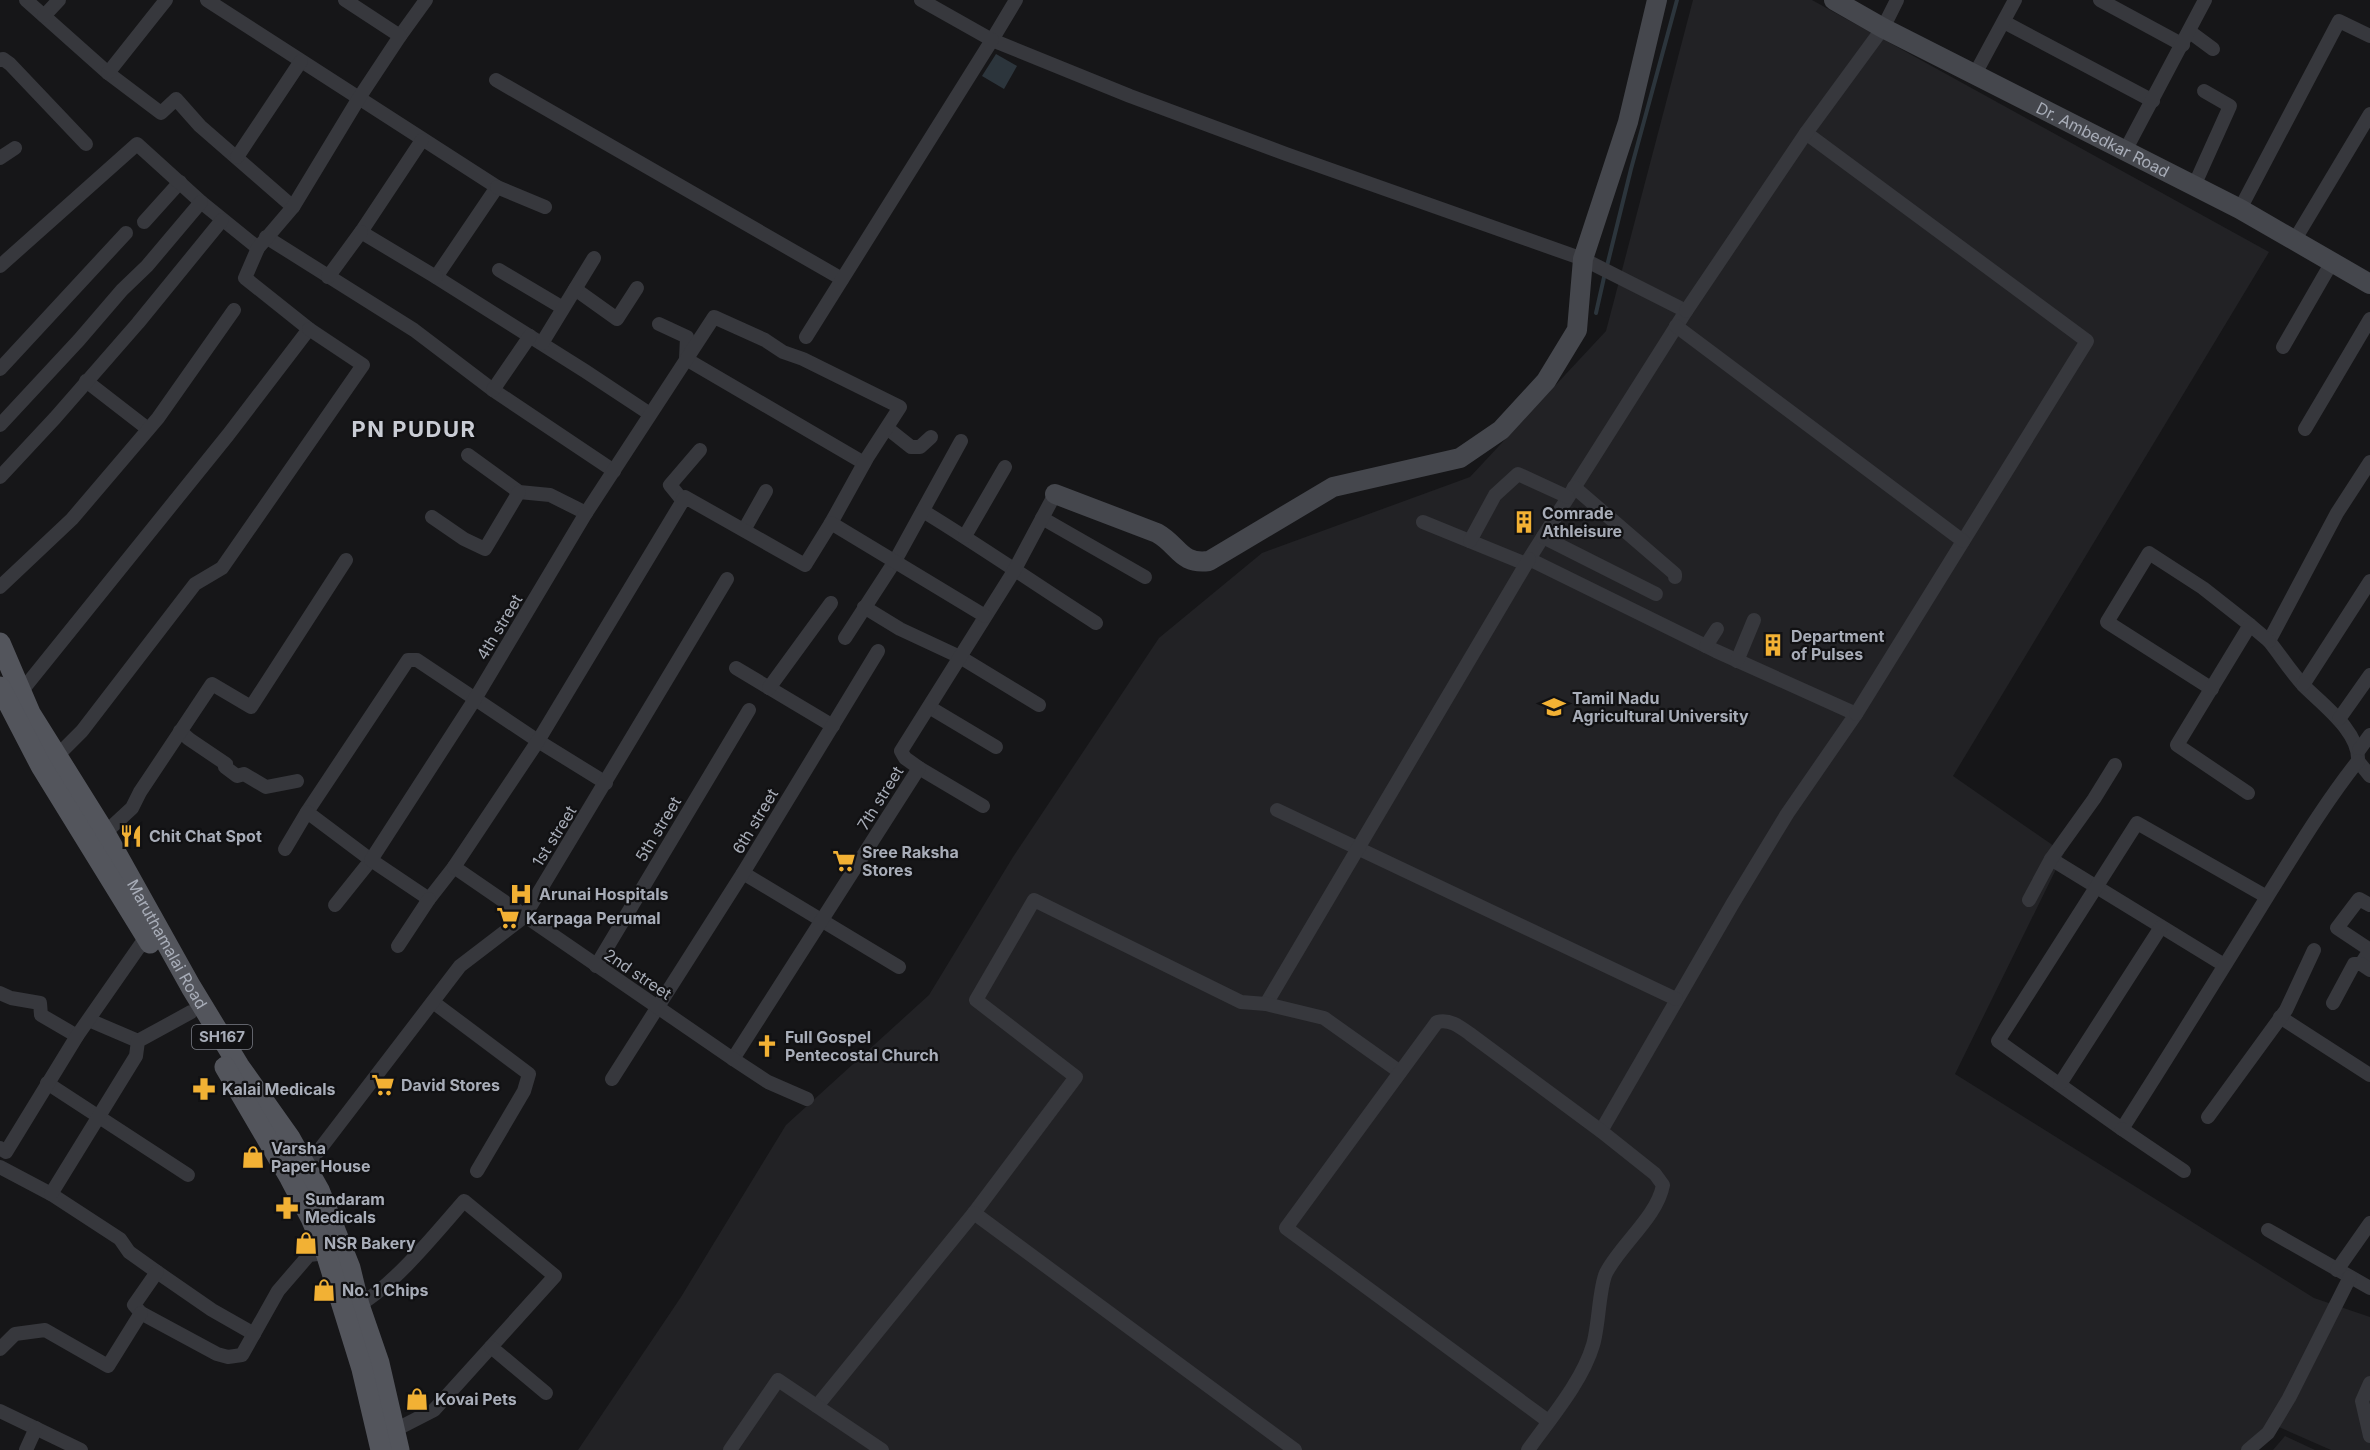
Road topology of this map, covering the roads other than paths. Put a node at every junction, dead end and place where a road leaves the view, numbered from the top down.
1 (26, 0) edge
2 (59, 0) edge
3 (166, 0) edge
4 (207, 0) edge
5 (345, 0) edge
6 (426, 0) edge
7 (921, 0) edge
8 (1016, 0) edge
9 (1657, 0) edge
10 (1834, 0) edge
11 (1897, 0) edge
12 (2015, 0) edge
13 (2100, 0) edge
14 (2202, 1) edge
15 (44, 16) junction
16 (2004, 22) junction
17 (1883, 28) junction
18 (400, 36) junction
19 (2370, 36) edge
20 (2186, 38) junction
21 (992, 40) junction
22 (2213, 49) dead end
23 (0, 60) edge
24 (301, 61) junction
25 (108, 73) junction
26 (1975, 74) junction
27 (496, 80) dead end
28 (2204, 91) dead end
29 (359, 98) junction
30 (2153, 101) junction
31 (2370, 114) edge
32 (1806, 133) junction
33 (422, 140) junction
34 (86, 144) dead end
35 (15, 148) dead end
36 (2126, 151) junction
37 (237, 157) junction
38 (0, 158) edge
39 (180, 182) junction
40 (2194, 186) junction
41 (497, 187) junction
42 (201, 202) junction
43 (294, 207) junction
44 (545, 207) dead end
45 (2240, 209) junction
46 (222, 219) junction
47 (144, 222) dead end
48 (361, 232) junction
49 (126, 233) dead end
50 (2294, 241) junction
51 (262, 242) junction
52 (594, 258) dead end
53 (2332, 262) junction
54 (0, 266) edge
55 (1597, 266) junction
56 (499, 270) dead end
57 (328, 277) junction
58 (436, 277) junction
59 (842, 279) junction
60 (2370, 284) edge
61 (637, 288) dead end
62 (575, 289) junction
63 (563, 308) junction
64 (234, 310) dead end
65 (1686, 311) junction
66 (2370, 319) edge
67 (659, 324) dead end
68 (1676, 326) junction
69 (309, 328) junction
70 (806, 337) dead end
71 (536, 340) junction
72 (2283, 347) dead end
73 (686, 359) junction
74 (0, 369) edge
75 (86, 381) junction
76 (494, 390) junction
77 (650, 414) junction
78 (0, 425) edge
79 (886, 428) junction
80 (148, 429) junction
81 (2305, 429) dead end
82 (931, 437) dead end
83 (961, 441) dead end
84 (700, 450) dead end
85 (468, 455) dead end
86 (2370, 462) edge
87 (864, 463) junction
88 (1005, 467) dead end
89 (614, 471) junction
90 (0, 477) edge
91 (766, 491) dead end
92 (519, 492) junction
93 (1571, 492) junction
94 (1055, 494) joint
95 (683, 501) junction
96 (924, 512) junction
97 (586, 513) junction
98 (432, 518) dead end
99 (1042, 518) junction
100 (1423, 522) dead end
101 (831, 523) junction
102 (744, 530) junction
103 (965, 536) junction
104 (1543, 537) junction
105 (1470, 541) junction
106 (1963, 541) junction
107 (346, 560) dead end
108 (895, 561) junction
109 (1528, 561) junction
110 (1014, 571) junction
111 (1145, 577) dead end
112 (1675, 577) dead end
113 (727, 579) dead end
114 (2370, 581) edge
115 (0, 587) edge
116 (1656, 594) dead end
117 (831, 603) dead end
118 (864, 607) junction
119 (985, 616) junction
120 (1754, 620) dead end
121 (1096, 623) dead end
122 (2250, 625) junction
123 (1717, 628) dead end
124 (845, 638) dead end
125 (2269, 641) junction
126 (0, 642) edge
127 (1706, 646) junction
128 (878, 651) dead end
129 (960, 657) junction
130 (1737, 661) junction
131 (736, 668) dead end
132 (2370, 675) edge
133 (2303, 685) junction
134 (769, 688) junction
135 (2212, 689) junction
136 (10, 690) edge
137 (475, 699) junction
138 (1039, 705) dead end
139 (929, 707) junction
140 (749, 710) dead end
141 (1856, 714) junction
142 (2339, 719) junction
143 (833, 726) junction
144 (180, 731) junction
145 (2370, 735) edge
146 (538, 741) junction
147 (996, 747) dead end
148 (2358, 755) junction
149 (56, 757) junction
150 (2115, 765) dead end
151 (919, 768) junction
152 (2370, 776) edge
153 (297, 781) dead end
154 (606, 783) junction
155 (2248, 793) dead end
156 (982, 806) dead end
157 (1277, 810) dead end
158 (307, 812) junction
159 (105, 833) junction
160 (1357, 848) junction
161 (285, 849) dead end
162 (2050, 859) junction
163 (371, 860) junction
164 (454, 867) junction
165 (743, 873) junction
166 (2096, 888) junction
167 (2267, 897) junction
168 (429, 899) junction
169 (2029, 900) dead end
170 (335, 905) dead end
171 (2370, 905) edge
172 (524, 917) junction
173 (822, 921) junction
174 (2161, 927) junction
175 (152, 933) junction
176 (398, 946) dead end
177 (2314, 950) dead end
178 (2224, 965) junction
179 (596, 966) junction
180 (899, 967) dead end
181 (2366, 967) edge
182 (0, 993) edge
183 (1676, 999) junction
184 (433, 1002) junction
185 (2333, 1003) dead end
186 (1266, 1004) junction
187 (657, 1007) junction
188 (191, 1012) junction
189 (2280, 1017) junction
190 (89, 1020) junction
191 (77, 1036) junction
192 (138, 1041) junction
193 (733, 1059) junction
194 (1400, 1072) junction
195 (2370, 1075) edge
196 (612, 1079) dead end
197 (47, 1083) junction
198 (2060, 1084) junction
199 (807, 1099) dead end
200 (98, 1115) junction
201 (2208, 1117) dead end
202 (2122, 1130) junction
203 (1601, 1131) junction
204 (2, 1158) edge
205 (477, 1171) dead end
206 (2184, 1171) dead end
207 (298, 1172) junction
208 (188, 1175) dead end
209 (51, 1194) junction
210 (974, 1213) junction
211 (2370, 1223) edge
212 (2268, 1230) dead end
213 (326, 1253) junction
214 (2337, 1270) junction
215 (157, 1272) junction
216 (2350, 1277) junction
217 (2370, 1288) edge
218 (359, 1305) junction
219 (141, 1313) junction
220 (6, 1334) edge
221 (254, 1334) junction
222 (491, 1347) junction
223 (0, 1349) edge
224 (2370, 1383) edge
225 (546, 1393) dead end
226 (818, 1406) junction
227 (0, 1411) edge
228 (1548, 1421) junction
229 (36, 1428) junction
230 (2370, 1436) edge
231 (397, 1440) edge
232 (26, 1450) edge
233 (81, 1450) edge
234 (381, 1450) edge
235 (730, 1450) edge
236 (882, 1450) edge
237 (1295, 1450) edge
238 (1528, 1450) edge
239 (2248, 1450) edge

1 - 15 street
2 - 15 street
3 - 25 street
4 - 24 street
5 - 18 street
6 - 18 street
7 - 21 street
8 - 21 street
9 - 55 street
10 - 17 street, Dr. Ambedkar Road
11 - 17 street
12 - 16 street
13 - 20 street
14 - 20 street
15 - 25 street
16 - 26 street
16 - 30 street
17 - 26 street, Dr. Ambedkar Road
17 - 32 street
18 - 29 street
19 - 45 street
20 - 22 street
20 - 30 street
21 - 55 street
21 - 59 street
23 - 34 street
24 - 29 street
24 - 37 street
25 - 37 street
26 - 36 street, Dr. Ambedkar Road
27 - 59 street
28 - 40 street
29 - 33 street
29 - 43 street
30 - 36 street
31 - 50 street
32 - 65 street
32 - 106 street
33 - 41 street
33 - 48 street
35 - 38 street
36 - 40 street, Dr. Ambedkar Road
37 - 43 street
39 - 42 street
39 - 47 street
39 - 54 street
40 - 45 street, Dr. Ambedkar Road
41 - 44 street
41 - 58 street
42 - 46 street
42 - 78 street
43 - 51 street
45 - 50 street, Dr. Ambedkar Road
46 - 51 street
46 - 75 street
48 - 57 street
48 - 58 street
49 - 74 street
50 - 53 street, Dr. Ambedkar Road
51 - 57 street
51 - 69 street
52 - 62 street
53 - 60 street, Dr. Ambedkar Road
53 - 72 street
55 - 65 street
55 - 94 street
56 - 63 street
57 - 76 street
58 - 71 street
59 - 70 street
61 - 62 street
62 - 63 street
63 - 71 street
64 - 80 street
65 - 68 street
66 - 81 street
67 - 73 street
68 - 93 street
68 - 106 street
69 - 136 street
69 - 149 street
71 - 76 street
71 - 77 street
73 - 77 street, 4th street
73 - 79 street, 4th street
73 - 87 street
75 - 80 street
75 - 90 street
76 - 89 street
77 - 89 street, 4th street
79 - 82 street
79 - 87 street
80 - 115 street
83 - 96 street
84 - 95 street
85 - 92 street
86 - 125 street
87 - 101 street
88 - 103 street
89 - 97 street, 4th street
91 - 102 street
92 - 97 street
92 - 98 street
93 - 104 street
93 - 105 street
93 - 112 street
94 - 99 street, 7th street
95 - 102 street
95 - 146 street
96 - 103 street
96 - 108 street
97 - 137 street, 4th street
99 - 110 street, 7th street
99 - 111 street
100 - 105 street
101 - 102 street
101 - 108 street
103 - 110 street
104 - 109 street
104 - 116 street
105 - 109 street
106 - 141 street
107 - 144 street
108 - 118 street
108 - 119 street
109 - 127 street
109 - 160 street
110 - 119 street, 7th street
110 - 121 street
113 - 154 street, 1st street
114 - 133 street
117 - 134 street
118 - 124 street
118 - 129 street
119 - 129 street, 7th street
120 - 130 street
122 - 125 street
122 - 135 street
122 - 135 street
123 - 127 street
125 - 133 street
126 - 136 main road, Maruthamalai Road / SH167
127 - 130 street
128 - 143 street, 6th street
129 - 138 street
129 - 139 street, 7th street
130 - 141 street
131 - 134 street
132 - 142 street
133 - 142 street
134 - 143 street
135 - 155 street
136 - 149 main road, Maruthamalai Road / SH167
136 - 175 main road, Maruthamalai Road / SH167
137 - 146 street
137 - 158 street
137 - 163 street, 4th street
139 - 147 street
139 - 151 street, 7th street
140 - 179 street, 5th street
141 - 183 street
142 - 148 street
143 - 165 street, 6th street
144 - 153 street
144 - 159 street
145 - 148 street
146 - 154 street
146 - 164 street
148 - 152 street
148 - 167 street
149 - 159 main road, Maruthamalai Road / SH167
150 - 162 street
151 - 156 street
151 - 173 street, 7th street
154 - 172 street, 1st street
157 - 160 street
158 - 161 street
158 - 163 street
159 - 175 main road, Maruthamalai Road / SH167
160 - 183 street
160 - 186 street
162 - 166 street
162 - 169 street
163 - 168 street
163 - 170 street, 4th street
164 - 168 street
164 - 172 street, 2nd street
165 - 173 street
165 - 187 street, 6th street
166 - 167 street
166 - 174 street
166 - 198 street
167 - 178 street
168 - 176 street
171 - 181 street
172 - 179 street, 2nd street
172 - 184 street, 1st street
173 - 180 street
173 - 193 street, 7th street
174 - 178 street
174 - 198 street
175 - 188 main road, Maruthamalai Road / SH167
175 - 190 street
175 - 207 main road, Maruthamalai Road / SH167
177 - 189 street
178 - 202 street
179 - 187 street, 2nd street
181 - 185 street
182 - 191 street
183 - 203 street
184 - 205 street
184 - 207 street, 1st street
186 - 194 street
186 - 210 street
187 - 193 street, 2nd street
187 - 196 street, 6th street
188 - 192 street
188 - 207 main road, Maruthamalai Road / SH167
189 - 195 street
189 - 201 street
190 - 191 street
190 - 192 street
191 - 197 street
192 - 200 street
193 - 199 street, 2nd street
194 - 203 street
194 - 228 street
197 - 200 street
197 - 204 street
198 - 202 street
200 - 208 street
200 - 209 street
202 - 206 street
203 - 228 street
204 - 209 street
207 - 213 main road, Maruthamalai Road / SH167
207 - 218 main road, Maruthamalai Road / SH167
209 - 215 street
210 - 226 street
210 - 237 street
211 - 214 street
212 - 214 street
213 - 221 street
213 - 234 main road, Maruthamalai Road / SH167
214 - 216 street
215 - 219 street
215 - 221 street
216 - 217 street
216 - 239 street
218 - 222 street
218 - 231 main road, Maruthamalai Road / SH167
219 - 220 street
219 - 221 street
220 - 223 street
222 - 225 street
222 - 231 street
224 - 230 street
226 - 235 street
226 - 236 street
227 - 229 street
228 - 238 street
229 - 232 street
229 - 233 street

